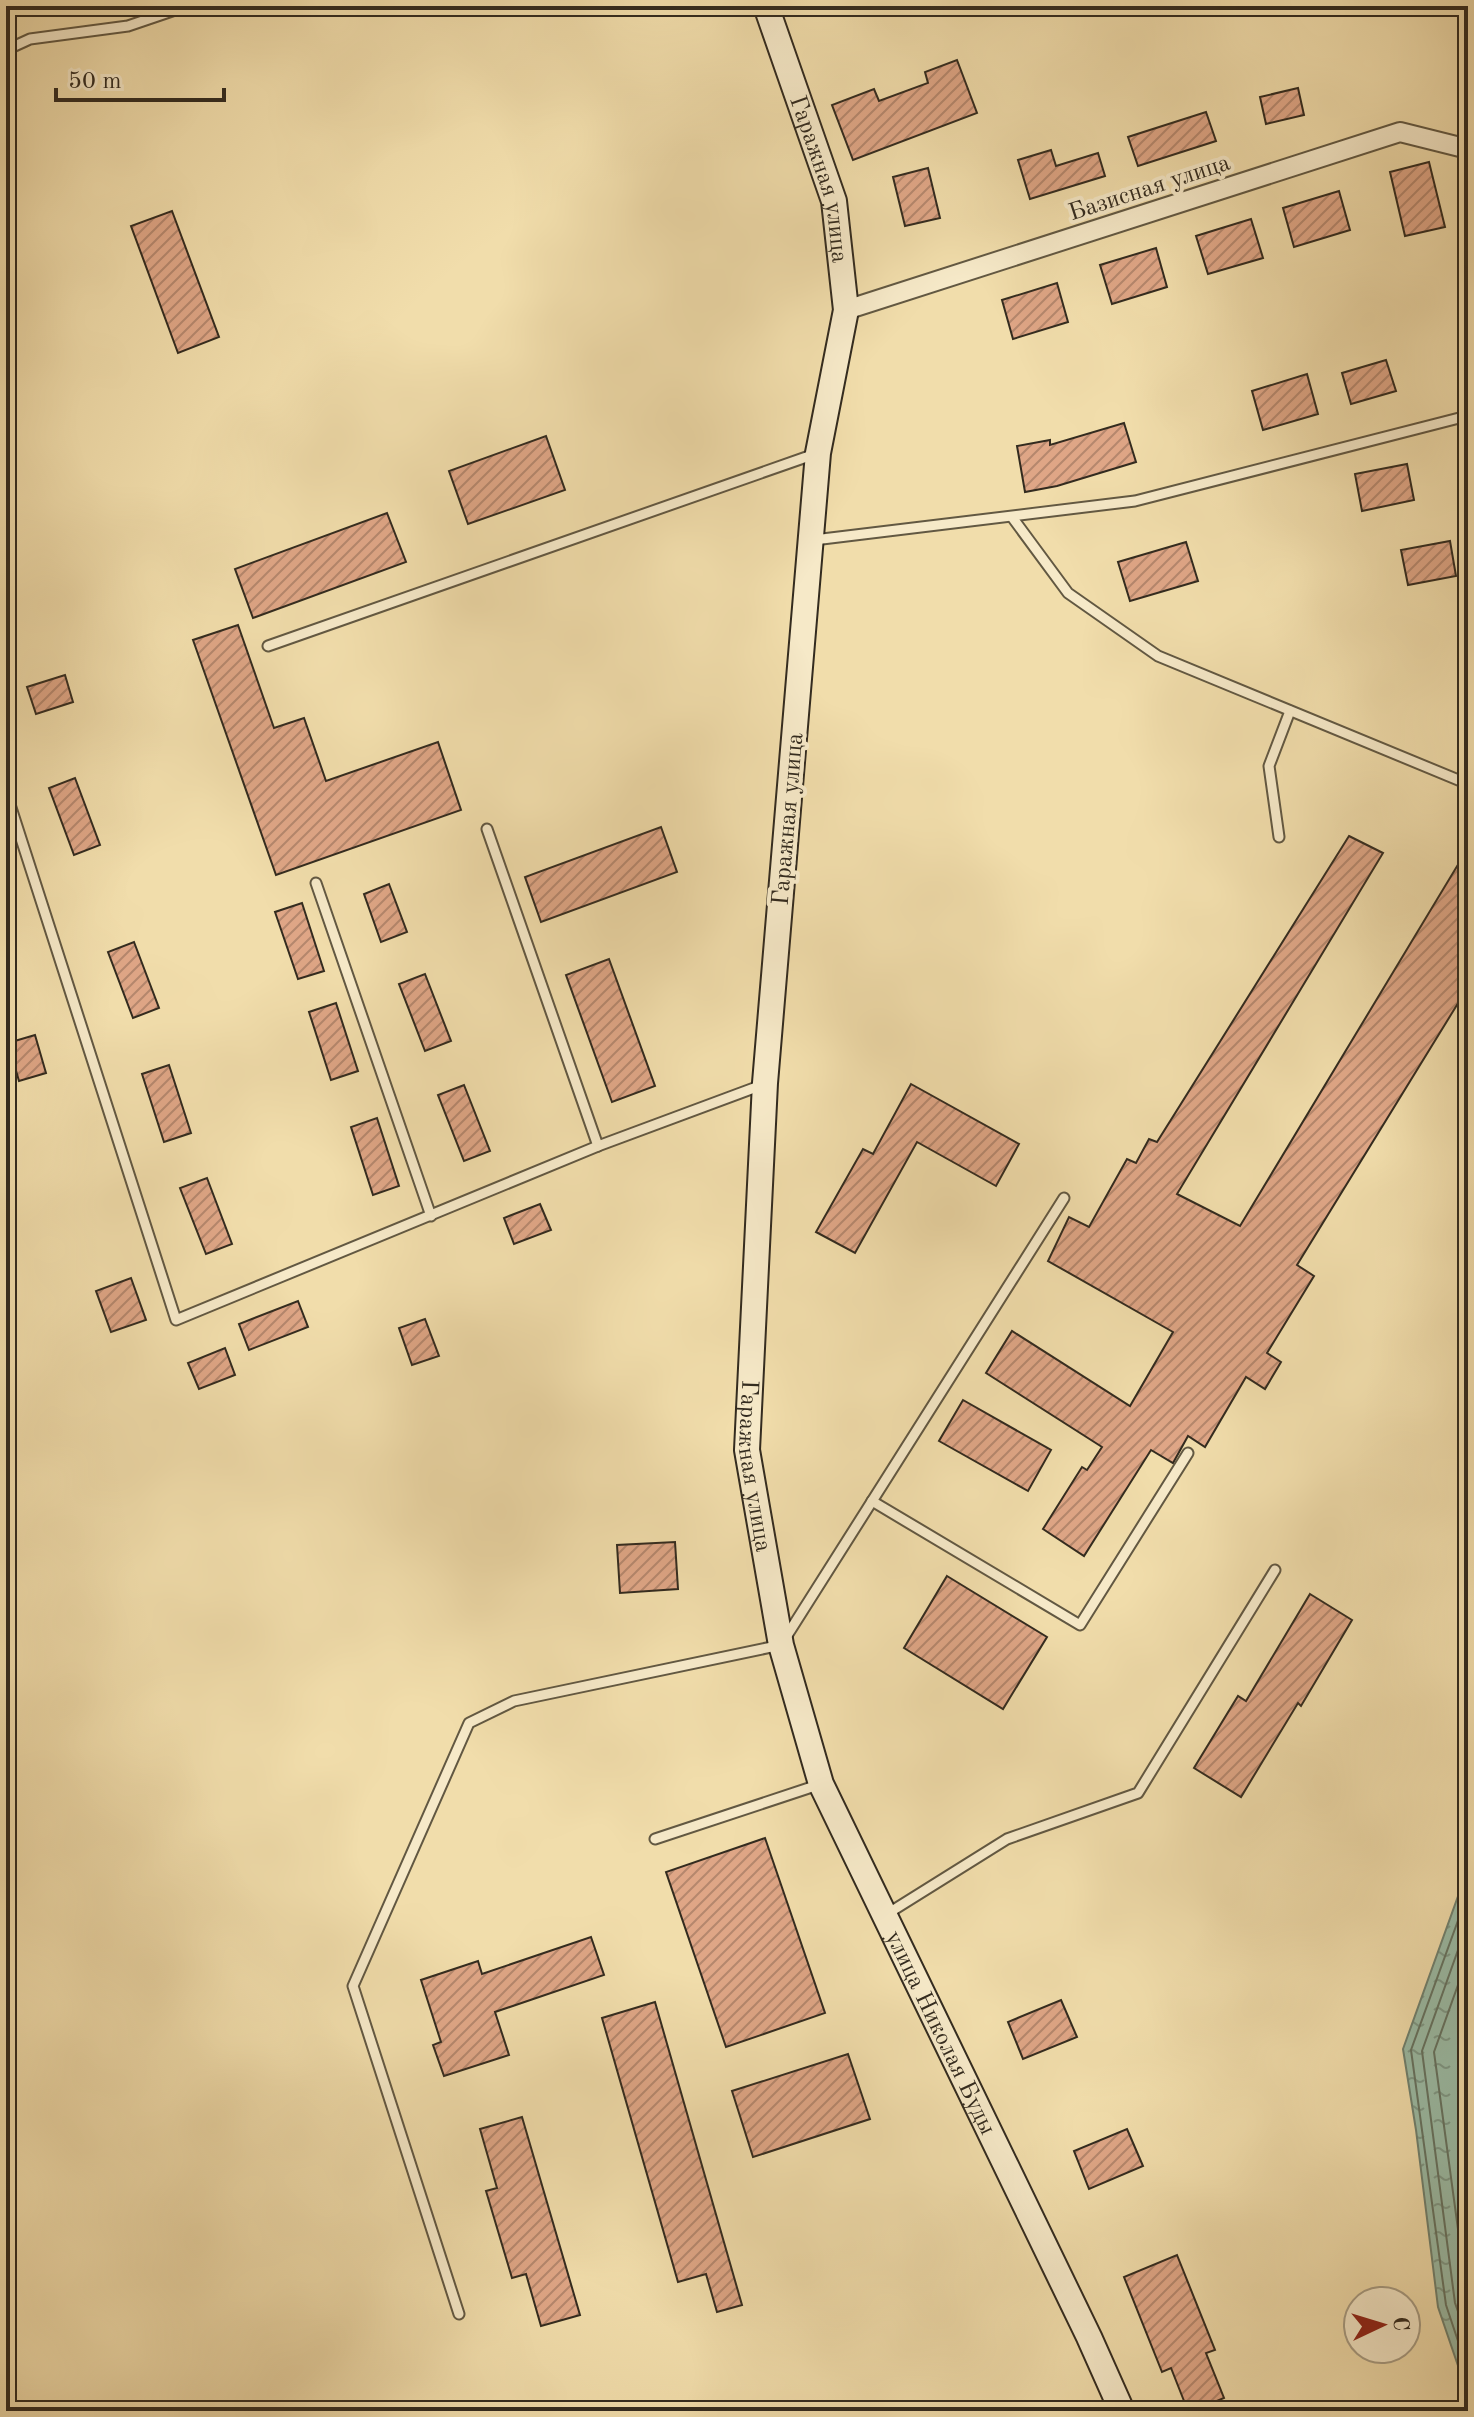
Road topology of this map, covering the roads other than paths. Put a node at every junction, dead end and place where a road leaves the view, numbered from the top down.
1 (766, 6) edge
2 (181, 8) dead end
3 (6, 50) edge
4 (1468, 149) edge
5 (846, 310) junction
6 (1467, 416) edge
7 (818, 453) junction
8 (1012, 517) junction
9 (810, 541) junction
10 (268, 646) dead end
11 (1290, 711) junction
12 (1468, 784) edge
13 (6, 792) edge
14 (487, 829) dead end
15 (1279, 837) dead end
16 (316, 883) dead end
17 (765, 1083) junction
18 (598, 1146) junction
19 (1064, 1198) dead end
20 (431, 1216) junction
21 (1188, 1453) dead end
22 (872, 1501) junction
23 (1275, 1570) dead end
24 (781, 1645) junction
25 (821, 1784) junction
26 (655, 1839) dead end
27 (884, 1915) junction
28 (459, 2314) dead end
29 (1122, 2411) edge

1 - 5 street, Гаражная улица
2 - 3 lane
4 - 5 street, Базисная улица
5 - 7 street, Гаражная улица
6 - 8 lane
7 - 9 street, Гаражная улица
7 - 10 lane
8 - 9 lane
8 - 11 lane
9 - 17 street, Гаражная улица
11 - 12 lane
11 - 15 lane
13 - 20 lane
14 - 18 lane
16 - 20 lane
17 - 18 lane
17 - 24 street, Гаражная улица
18 - 20 lane
19 - 22 lane
21 - 22 lane
22 - 24 lane
23 - 27 lane
24 - 25 street, улица Николая Буды
24 - 28 lane
25 - 26 lane
25 - 27 street, улица Николая Буды
27 - 29 street, улица Николая Буды

